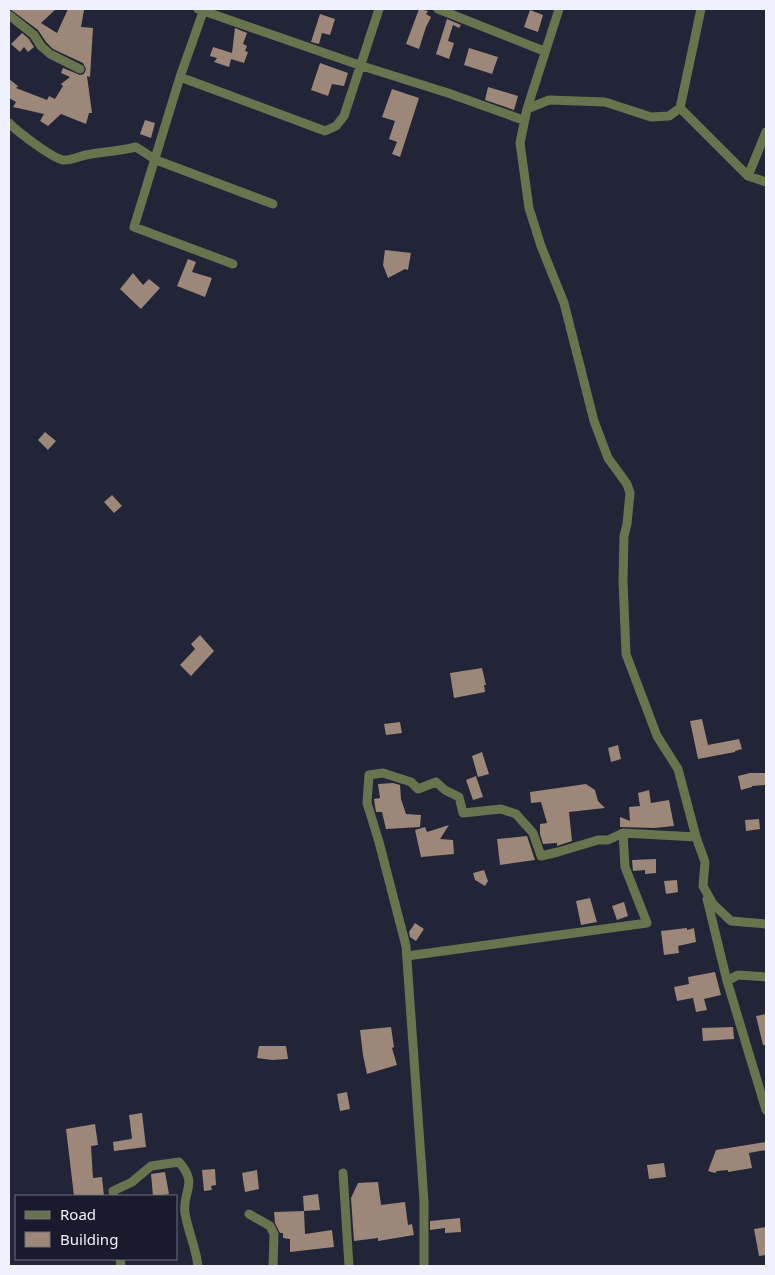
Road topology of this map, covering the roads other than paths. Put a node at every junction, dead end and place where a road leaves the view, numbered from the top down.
1 (202, 9) edge
2 (379, 9) edge
3 (438, 9) edge
4 (559, 9) edge
5 (700, 9) edge
6 (9, 15) edge
7 (544, 51) junction
8 (362, 66) junction
9 (80, 69) dead end
10 (180, 78) junction
11 (680, 108) junction
12 (526, 109) junction
13 (524, 120) junction
14 (9, 123) edge
15 (766, 132) edge
16 (156, 160) junction
17 (748, 176) junction
18 (766, 182) edge
19 (273, 204) dead end
20 (233, 264) dead end
21 (623, 833) junction
22 (696, 837) junction
23 (703, 886) junction
24 (766, 924) edge
25 (407, 956) junction
26 (766, 977) edge
27 (727, 981) junction
28 (766, 1110) edge
29 (343, 1173) dead end
30 (114, 1195) edge
31 (249, 1214) dead end
32 (198, 1266) edge
33 (273, 1266) edge
34 (349, 1266) edge
35 (424, 1266) edge

1 - 8 street
1 - 10 street
2 - 8 street
3 - 7 street
4 - 7 street
5 - 11 street
6 - 9 street
7 - 12 street
8 - 10 street
8 - 13 street
10 - 16 street
11 - 12 street
11 - 17 street
12 - 13 street
13 - 22 street
14 - 16 street
15 - 17 street
16 - 19 street
16 - 20 street
17 - 18 street
21 - 22 street
21 - 25 street
21 - 25 street
22 - 23 street
23 - 24 street
23 - 27 street
25 - 35 street
26 - 27 street
27 - 28 street
29 - 34 street
30 - 32 street
31 - 33 street

